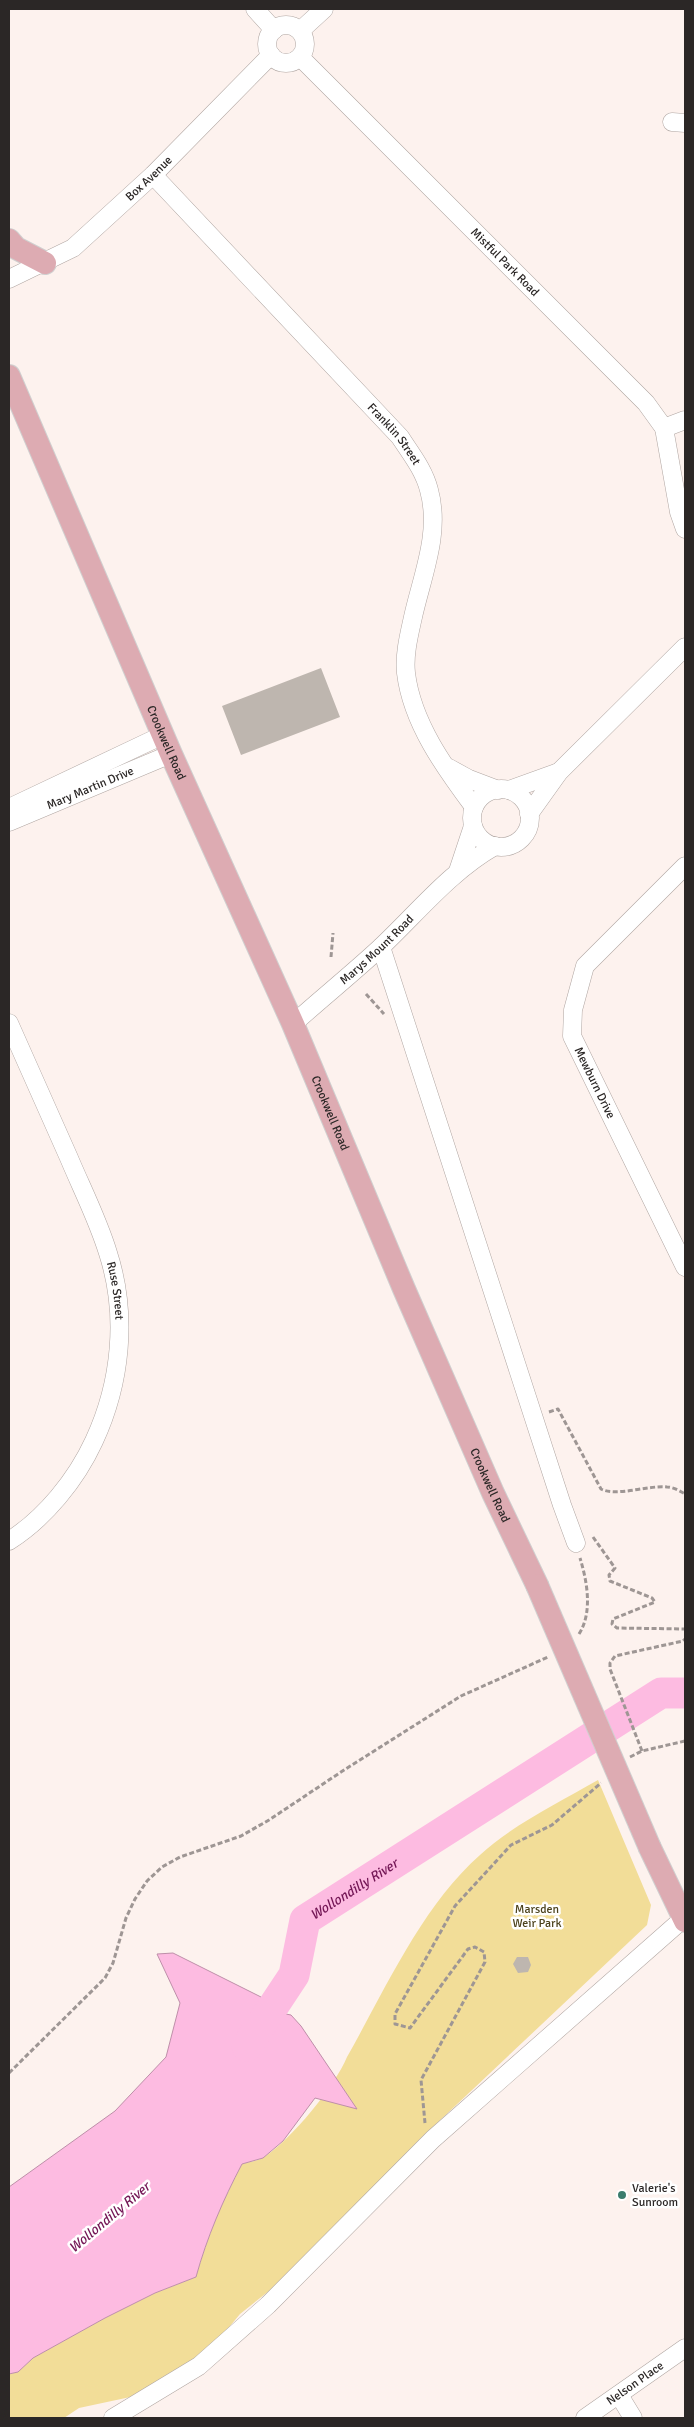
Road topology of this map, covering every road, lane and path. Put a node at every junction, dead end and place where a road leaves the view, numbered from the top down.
1 (255, 9) edge
2 (324, 9) edge
3 (274, 30) junction
4 (300, 31) junction
5 (270, 55) junction
6 (300, 56) junction
7 (152, 175) junction
8 (9, 240) edge
9 (45, 263) junction
10 (9, 279) edge
11 (9, 376) edge
12 (685, 420) edge
13 (664, 428) junction
14 (675, 486) junction
15 (685, 503) edge
16 (685, 529) edge
17 (685, 647) edge
18 (167, 744) junction
19 (444, 765) junction
20 (559, 772) junction
21 (503, 790) junction
22 (474, 807) junction
23 (9, 808) edge
24 (529, 814) junction
25 (9, 822) edge
26 (473, 826) junction
27 (495, 846) junction
28 (685, 866) edge
29 (458, 872) junction
30 (333, 933) dead end
31 (381, 947) junction
32 (331, 957) dead end
33 (9, 1023) edge
34 (293, 1024) junction
35 (685, 1267) edge
36 (552, 1411) dead end
37 (554, 1420) dead end
38 (583, 1538) junction
39 (9, 1541) edge
40 (685, 1629) edge
41 (576, 1638) dead end
42 (685, 1639) edge
43 (552, 1656) dead end
44 (685, 1741) edge
45 (642, 1751) junction
46 (624, 1762) dead end
47 (603, 1781) dead end
48 (685, 1919) edge
49 (9, 2072) edge
50 (433, 2139) junction
51 (685, 2348) edge
52 (619, 2395) junction
53 (113, 2418) edge
54 (586, 2418) edge
55 (633, 2418) edge

1 - 3 street
2 - 4 street
3 - 4 street
3 - 5 street
4 - 6 street
5 - 6 street
5 - 7 street, Box Avenue
6 - 13 street, Mistful Park Road
7 - 9 street, Box Avenue
7 - 19 street, Franklin Street
8 - 9 main road
9 - 10 street, Box Avenue
11 - 18 main road, Crookwell Road
12 - 13 street
13 - 14 street, Mistful Park Road
14 - 15 street, Mistful Park Road
14 - 16 street, Mistful Park Road
17 - 20 street
18 - 23 street, Mary Martin Drive
18 - 25 street, Mary Martin Drive
18 - 34 main road, Crookwell Road
19 - 21 street
19 - 22 street, Franklin Street
20 - 21 street
20 - 24 street
21 - 22 street
21 - 24 street
22 - 26 street
24 - 27 street
26 - 27 street
26 - 29 street, Marys Mount Road
27 - 29 street, Marys Mount Road
28 - 35 street, Mewburn Drive
29 - 31 street, Marys Mount Road
30 - 32 path
31 - 34 street, Marys Mount Road
31 - 38 street
33 - 39 street, Ruse Street
34 - 48 main road, Crookwell Road, bridge
36 - 37 path
38 - 40 path
38 - 41 path
42 - 45 path
43 - 49 path
44 - 45 path
45 - 46 path
47 - 50 path
48 - 50 street
50 - 53 street
51 - 52 street, Nelson Place
52 - 54 street, Nelson Place
52 - 55 street

